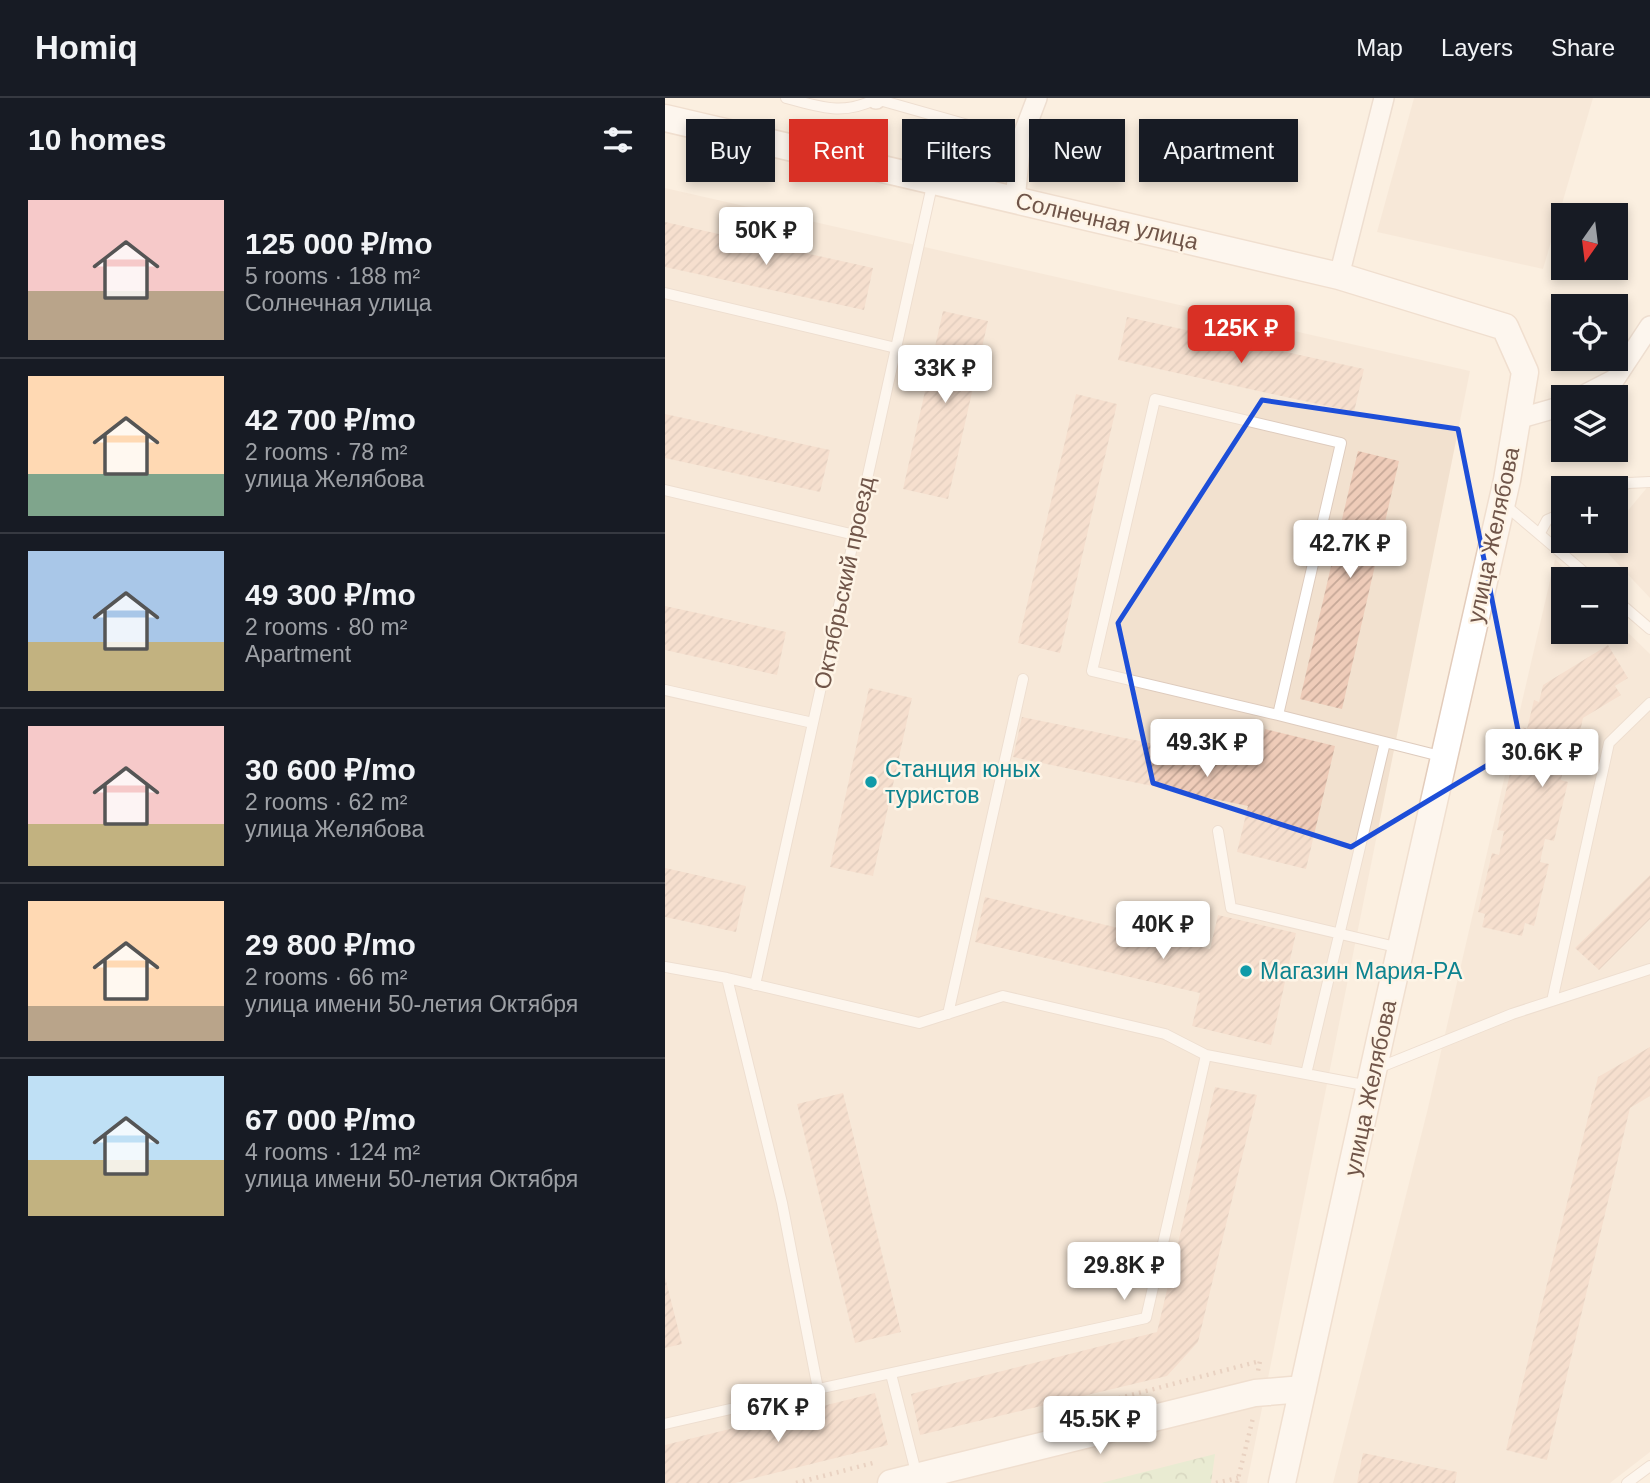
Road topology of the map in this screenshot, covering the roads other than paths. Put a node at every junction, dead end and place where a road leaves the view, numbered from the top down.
1 (786, 98) edge
2 (876, 98) edge
3 (1037, 98) edge
4 (1384, 98) edge
5 (665, 118) edge
6 (1021, 140) junction
7 (902, 173) edge
8 (933, 182) edge
9 (941, 182) edge
10 (1015, 200) junction
11 (1339, 275) junction
12 (665, 293) edge
13 (1650, 326) edge
14 (1505, 327) joint
15 (897, 348) junction
16 (1603, 385) edge
17 (1551, 409) edge
18 (1517, 419) junction
19 (1650, 482) edge
20 (1628, 483) edge
21 (665, 490) edge
22 (1502, 502) junction
23 (1551, 518) edge
24 (1540, 533) junction
25 (855, 535) junction
26 (1578, 567) edge
27 (1628, 610) edge
28 (1650, 629) edge
29 (1023, 679) dead end
30 (665, 690) edge
31 (1650, 703) edge
32 (1279, 715) junction
33 (813, 723) junction
34 (1385, 742) junction
35 (1444, 757) junction
36 (1218, 831) dead end
37 (1340, 933) junction
38 (1401, 948) junction
39 (665, 967) edge
40 (1650, 969) edge
41 (727, 978) junction
42 (755, 985) junction
43 (1552, 1001) junction
44 (948, 1014) junction
45 (1206, 1055) junction
46 (1306, 1074) junction
47 (1373, 1078) junction
48 (891, 1374) junction
49 (818, 1389) junction
50 (1303, 1389) junction
51 (665, 1424) edge
52 (1650, 1466) edge
53 (917, 1476) junction
54 (891, 1483) edge
55 (1282, 1483) edge
56 (1627, 1483) edge

1 - 2 lane
2 - 6 lane
3 - 6 street
4 - 11 street
5 - 7 street, Солнечная улица
6 - 10 street
8 - 15 lane, Октябрьский проезд
9 - 10 street, Солнечная улица
10 - 11 street, Солнечная улица
11 - 14 street, Солнечная улица
12 - 15 lane
13 - 16 street
14 - 18 street, улица Желябова
15 - 25 lane, Октябрьский проезд
17 - 18 street
18 - 22 street, улица Желябова
19 - 20 lane
21 - 25 lane
22 - 24 lane
22 - 35 street, улица Желябова
23 - 24 lane
24 - 26 lane
25 - 33 lane, Октябрьский проезд
27 - 28 lane
29 - 44 lane
30 - 33 lane
31 - 43 lane
32 - 32 lane
32 - 34 lane
33 - 42 lane, Октябрьский проезд
34 - 35 lane
34 - 37 lane
35 - 38 street, улица Желябова
36 - 37 lane
37 - 38 lane
37 - 46 lane
38 - 47 street, улица Желябова
39 - 41 lane
40 - 43 lane
41 - 42 lane
41 - 49 lane
42 - 44 lane
43 - 47 lane
44 - 45 lane
45 - 46 lane
45 - 48 lane
46 - 47 lane
47 - 50 street, улица Желябова
48 - 49 lane
48 - 53 lane
49 - 51 lane
50 - 53 street
50 - 55 street, улица Желябова
52 - 56 lane
53 - 54 street

